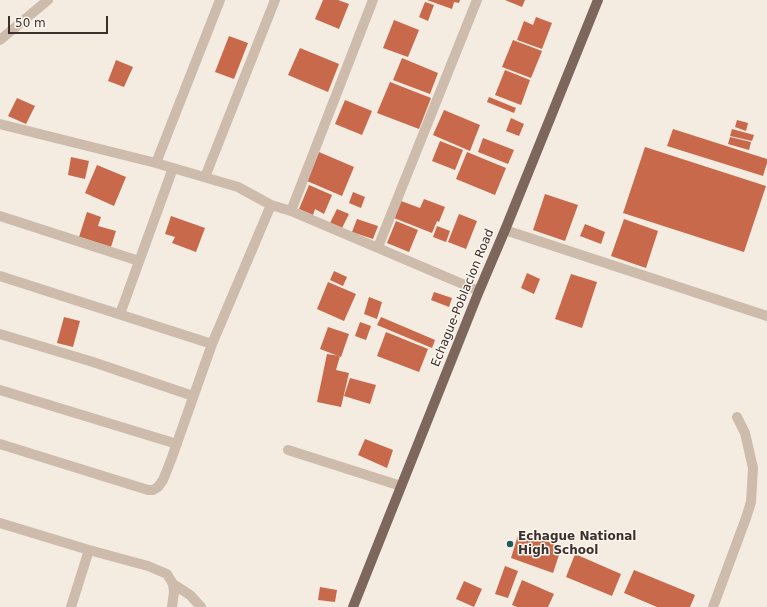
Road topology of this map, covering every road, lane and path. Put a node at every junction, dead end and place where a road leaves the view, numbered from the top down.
1 (48, 0) edge
2 (220, 0) edge
3 (275, 0) edge
4 (373, 0) edge
5 (477, 0) edge
6 (598, 0) edge
7 (0, 40) edge
8 (0, 124) edge
9 (156, 163) junction
10 (173, 168) junction
11 (205, 177) junction
12 (271, 205) junction
13 (291, 211) junction
14 (0, 216) edge
15 (505, 230) junction
16 (378, 247) junction
17 (139, 261) junction
18 (0, 276) edge
19 (479, 290) junction
20 (120, 314) junction
21 (767, 316) edge
22 (0, 334) edge
23 (212, 344) junction
24 (0, 390) edge
25 (193, 396) junction
26 (737, 417) dead end
27 (0, 444) edge
28 (177, 444) junction
29 (288, 450) dead end
30 (401, 486) junction
31 (0, 522) edge
32 (89, 550) junction
33 (173, 584) junction
34 (70, 607) edge
35 (172, 607) edge
36 (201, 607) edge
37 (353, 607) edge
38 (713, 607) edge

1 - 7 street
2 - 9 street
3 - 11 street
4 - 13 street
5 - 16 street
6 - 15 main road, Echague-Poblacion Road
8 - 9 street
9 - 10 street
10 - 11 street
10 - 17 street
11 - 12 street
12 - 13 street
12 - 23 street
13 - 16 street
14 - 17 street
15 - 19 main road, Echague-Poblacion Road
15 - 21 street
16 - 19 street
17 - 20 street
18 - 20 street
19 - 30 main road, Echague-Poblacion Road
20 - 23 street
22 - 25 street
23 - 25 street
24 - 28 street
25 - 28 street
26 - 38 street
27 - 28 street
29 - 30 street
30 - 37 main road, Echague-Poblacion Road
31 - 32 street
32 - 33 street
32 - 34 street
33 - 35 street
33 - 36 street

